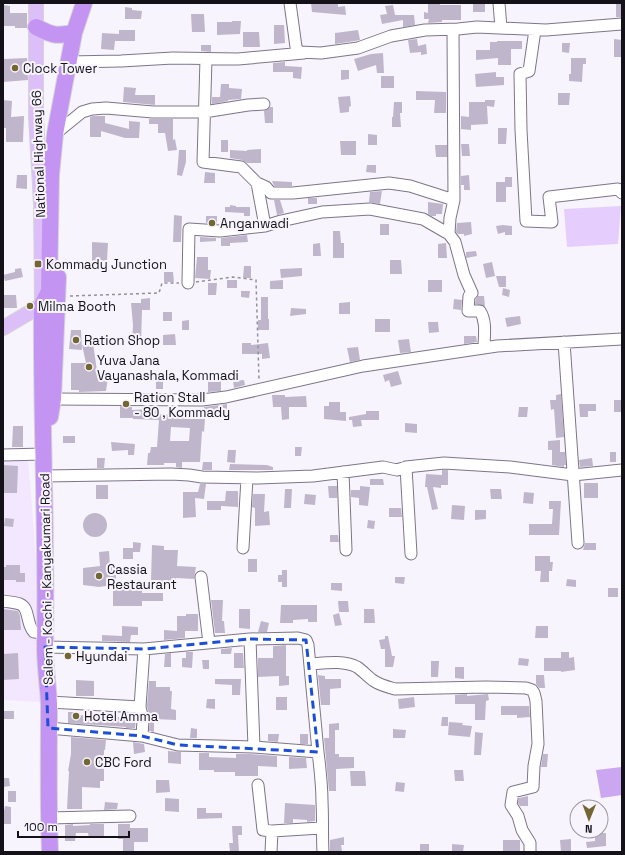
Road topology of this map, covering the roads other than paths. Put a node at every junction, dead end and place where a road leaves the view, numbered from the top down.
1 (36, 3) edge
2 (84, 3) edge
3 (290, 3) edge
4 (499, 3) edge
5 (622, 24) edge
6 (36, 27) junction
7 (501, 28) junction
8 (453, 30) junction
9 (535, 30) junction
10 (74, 33) junction
11 (304, 53) junction
12 (206, 59) junction
13 (68, 62) junction
14 (264, 104) dead end
15 (204, 112) junction
16 (55, 140) junction
17 (257, 183) junction
18 (622, 193) edge
19 (454, 200) junction
20 (265, 226) junction
21 (449, 234) junction
22 (188, 283) road end
23 (52, 302) junction
24 (3, 328) edge
25 (622, 339) edge
26 (564, 342) junction
27 (484, 348) junction
28 (53, 399) junction
29 (44, 454) junction
30 (3, 455) edge
31 (406, 467) junction
32 (622, 470) edge
33 (343, 472) junction
34 (573, 475) junction
35 (44, 476) junction
36 (247, 478) junction
37 (578, 543) dead end
38 (243, 548) dead end
39 (346, 550) dead end
40 (411, 554) dead end
41 (201, 577) dead end
42 (3, 601) edge
43 (46, 640) junction
44 (250, 640) junction
45 (209, 643) junction
46 (144, 649) junction
47 (310, 664) junction
48 (49, 702) junction
49 (140, 707) junction
50 (48, 728) junction
51 (142, 736) junction
52 (254, 747) junction
53 (318, 752) junction
54 (258, 785) dead end
55 (130, 816) dead end
56 (49, 818) junction
57 (321, 828) junction
58 (272, 831) junction
59 (50, 852) edge
60 (271, 852) edge
61 (323, 852) edge
62 (530, 852) edge

1 - 6 main road, National Highway 66
2 - 10 highway
3 - 11 street
4 - 7 street
5 - 9 street
6 - 10 highway
6 - 23 main road, National Highway 66
7 - 8 street
7 - 9 street
8 - 11 street
8 - 19 street
9 - 18 street
10 - 13 highway
11 - 12 street
12 - 13 street
12 - 15 street
13 - 16 highway
14 - 15 street
15 - 16 street
15 - 17 street
16 - 23 highway
17 - 19 street
17 - 20 street
19 - 21 street
20 - 21 street
20 - 22 street
21 - 27 street
23 - 24 main road
23 - 28 highway
23 - 29 highway, Salem - Kochi - Kanyakumari Road
25 - 26 street
26 - 27 street
26 - 34 street
27 - 28 street
28 - 29 highway
29 - 30 street
29 - 35 highway, Salem - Kochi - Kanyakumari Road
31 - 33 street
31 - 34 street
31 - 40 street
32 - 34 street
33 - 36 street
33 - 39 street
34 - 37 street
35 - 36 street
35 - 43 highway, Salem - Kochi - Kanyakumari Road
36 - 38 street
41 - 45 street
42 - 43 street
43 - 46 street
43 - 48 highway, Salem - Kochi - Kanyakumari Road
44 - 45 street
44 - 47 street
44 - 52 street
45 - 46 street
46 - 49 street
47 - 53 street
47 - 62 street
48 - 49 street
48 - 50 highway, Salem - Kochi - Kanyakumari Road
49 - 51 street
50 - 51 street
50 - 56 highway, Salem - Kochi - Kanyakumari Road
51 - 52 street
52 - 53 street
53 - 57 street
54 - 58 street
55 - 56 street
56 - 59 highway, Salem - Kochi - Kanyakumari Road
57 - 58 street
57 - 61 street
58 - 60 street

